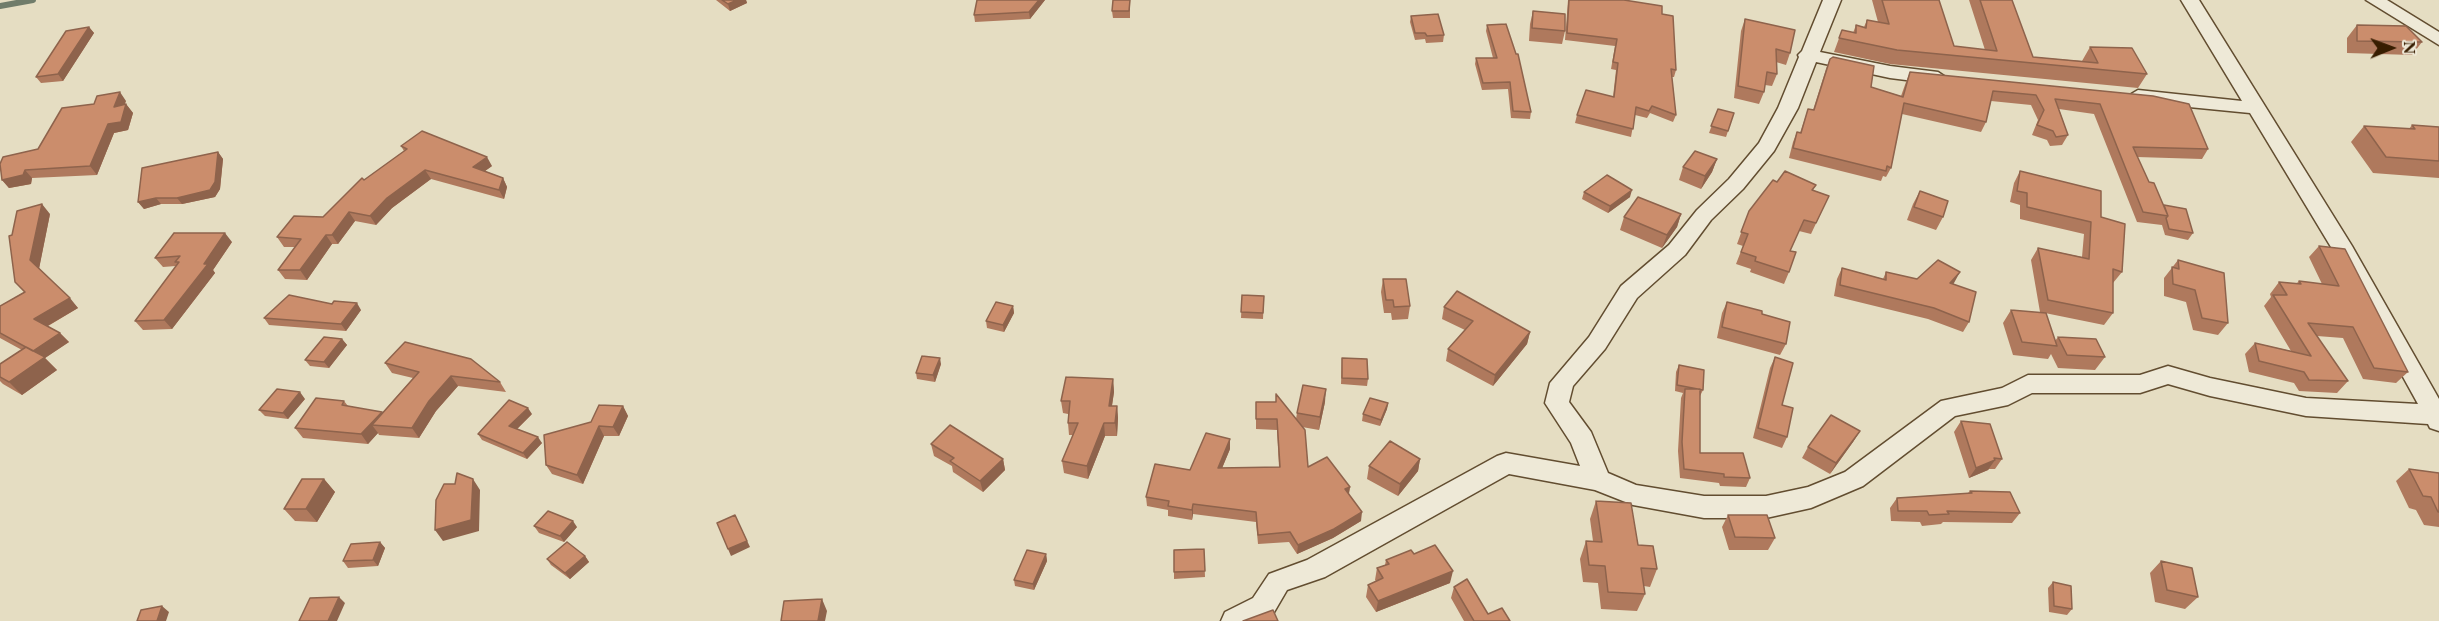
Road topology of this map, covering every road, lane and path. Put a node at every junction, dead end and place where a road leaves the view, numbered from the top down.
1 (1832, 0) edge
2 (2190, 0) edge
3 (2375, 0) edge
4 (2439, 40) edge
5 (1807, 55) junction
6 (1957, 80) edge
7 (2123, 95) edge
8 (2256, 108) junction
9 (2438, 418) edge
10 (1598, 480) junction
11 (1235, 621) edge

1 - 5 street
2 - 8 street
3 - 4 street
5 - 6 street
5 - 10 street
7 - 8 street
8 - 9 street
9 - 10 street
10 - 11 street

